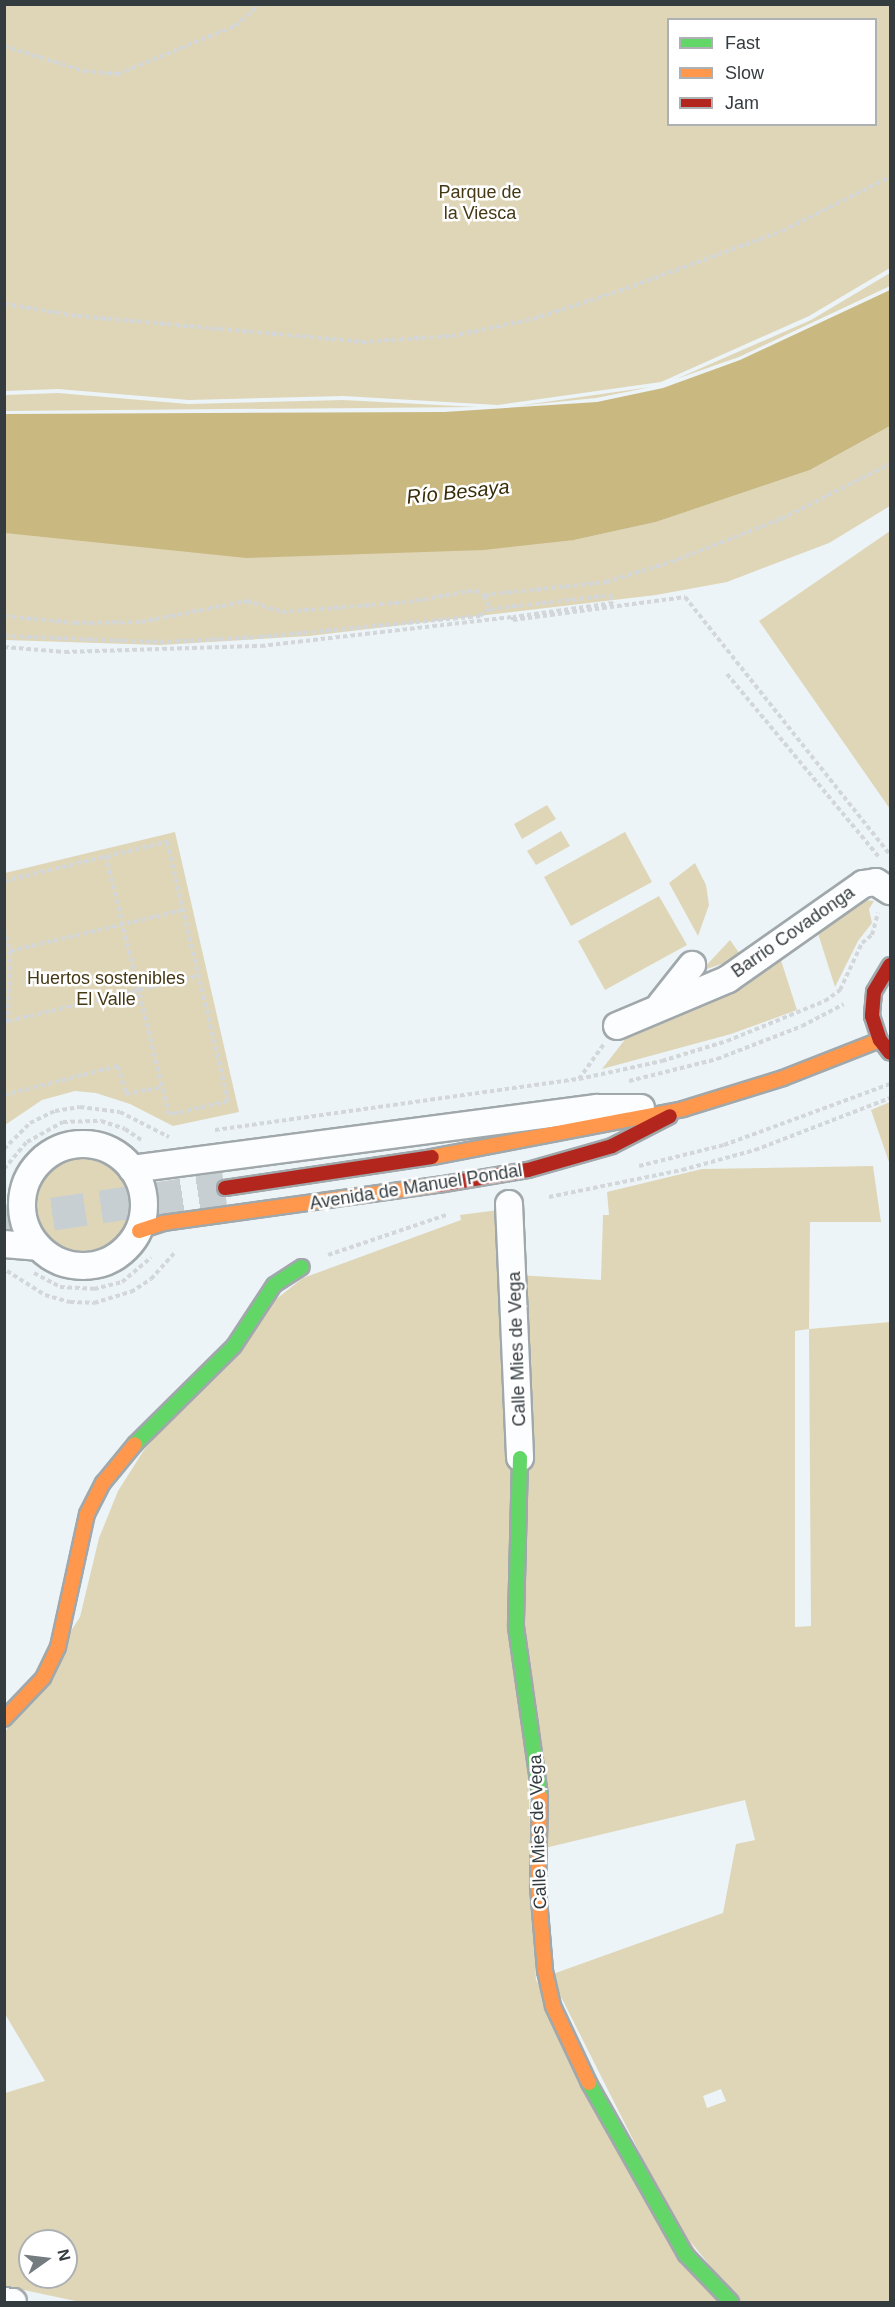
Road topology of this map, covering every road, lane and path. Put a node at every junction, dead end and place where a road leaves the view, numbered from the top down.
1 (260, 4) edge
2 (4, 46) edge
3 (891, 177) edge
4 (4, 304) edge
5 (891, 464) edge
6 (484, 595) junction
7 (490, 609) junction
8 (4, 616) edge
9 (513, 616) junction
10 (4, 636) edge
11 (4, 647) edge
12 (728, 674) dead end
13 (891, 855) edge
14 (106, 857) junction
15 (4, 881) edge
16 (888, 882) edge
17 (183, 910) junction
18 (122, 924) junction
19 (4, 929) edge
20 (9, 951) junction
21 (692, 965) dead end
22 (891, 965) edge
23 (199, 976) junction
24 (138, 990) junction
25 (852, 995) dead end
26 (661, 1004) junction
27 (6, 1021) edge
28 (617, 1026) joint
29 (880, 1040) junction
30 (891, 1053) edge
31 (579, 1079) junction
32 (618, 1084) dead end
33 (162, 1087) junction
34 (4, 1095) edge
35 (891, 1098) edge
36 (683, 1109) junction
37 (203, 1132) dead end
38 (179, 1135) dead end
39 (148, 1145) dead end
40 (4, 1149) edge
41 (4, 1169) edge
42 (132, 1169) junction
43 (30, 1173) junction
44 (225, 1188) tunnel mouth
45 (4, 1189) edge
46 (509, 1204) joint
47 (418, 1217) dead end
48 (139, 1231) junction
49 (4, 1244) edge
50 (37, 1247) junction
51 (180, 1249) dead end
52 (302, 1267) joint
53 (4, 1271) edge
54 (520, 1458) joint
55 (4, 1719) edge
56 (4, 2301) edge
57 (13, 2302) edge
58 (731, 2302) edge

1 - 2 path
3 - 4 path
5 - 6 path
6 - 7 path
6 - 8 path
7 - 9 path
7 - 10 path
9 - 11 path
9 - 13 path
12 - 16 path
14 - 15 path
14 - 17 path
14 - 18 path
16 - 26 street, Barrio Covadonga
16 - 31 path
17 - 18 path
17 - 23 path
18 - 20 path
18 - 24 path
19 - 20 path
20 - 27 path
21 - 26 street, Barrio Covadonga
22 - 29 street
23 - 24 path
23 - 33 path
24 - 27 path
24 - 33 path
25 - 32 path
26 - 28 street, Barrio Covadonga
28 - 31 path
29 - 30 street
29 - 36 street, Avenida de Manuel Pondal
31 - 37 path
33 - 34 path
35 - 46 path
36 - 42 street, Avenida de Manuel Pondal
36 - 44 street, Avenida de Manuel Pondal
36 - 48 street, Avenida de Manuel Pondal
38 - 40 path
39 - 41 path
42 - 43 street
42 - 48 street
43 - 45 street
43 - 50 street
46 - 54 street, Calle Mies de Vega
47 - 52 path
48 - 50 street
49 - 50 street
51 - 53 path
52 - 55 street
54 - 58 street, Calle Mies de Vega
56 - 57 street

